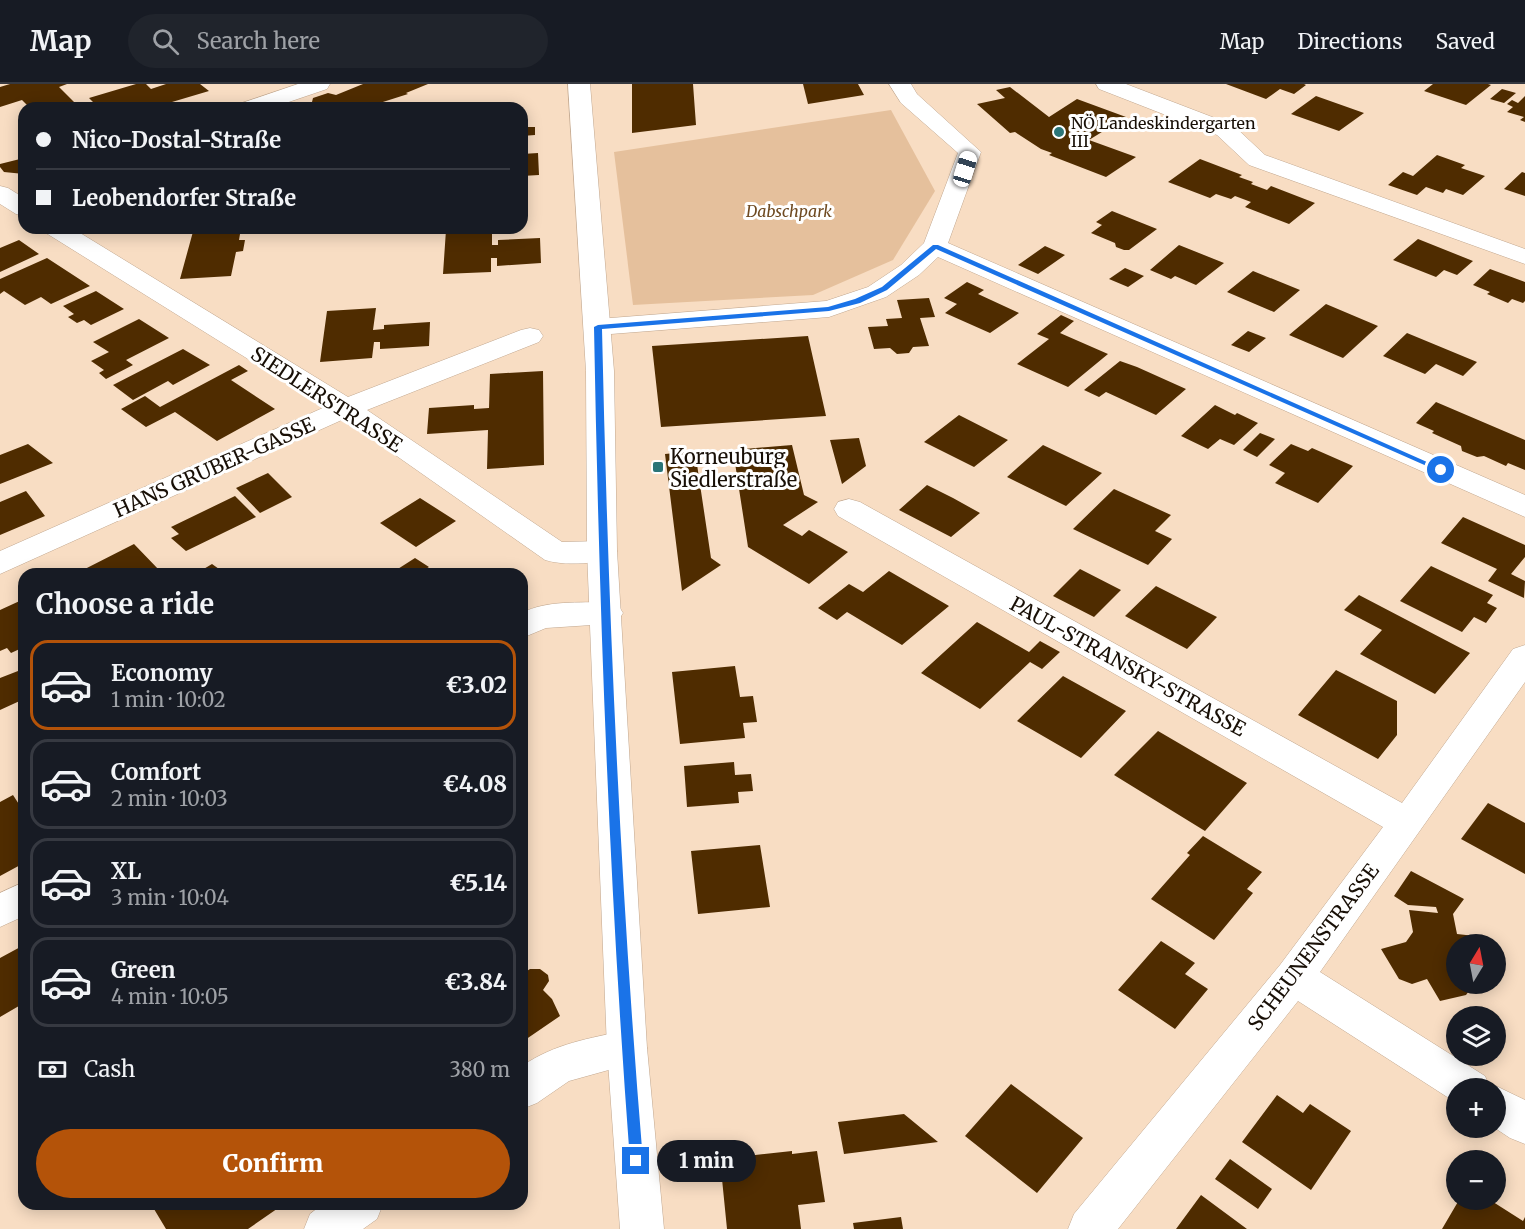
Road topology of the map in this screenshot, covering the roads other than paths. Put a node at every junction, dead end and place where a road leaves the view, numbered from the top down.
1 (319, 84) edge
2 (579, 84) edge
3 (900, 84) edge
4 (1107, 84) edge
5 (267, 102) edge
6 (6, 193) edge
7 (18, 204) edge
8 (65, 234) edge
9 (935, 246) junction
10 (1525, 257) edge
11 (598, 327) junction
12 (530, 336) dead end
13 (346, 408) junction
14 (1525, 507) edge
15 (849, 509) dead end
16 (602, 551) junction
17 (0, 562) edge
18 (607, 613) junction
19 (528, 624) edge
20 (1524, 661) edge
21 (1407, 823) junction
22 (18, 901) edge
23 (0, 911) edge
24 (1294, 977) junction
25 (627, 1048) junction
26 (1453, 1078) edge
27 (528, 1086) edge
28 (1506, 1112) edge
29 (1525, 1124) edge
30 (353, 1210) edge
31 (326, 1229) edge
32 (642, 1229) edge
33 (1090, 1229) edge

1 - 5 street
2 - 11 street
3 - 9 street
4 - 10 street
6 - 7 street
8 - 13 street, SIEDLERSTRASSE
9 - 11 street
9 - 14 street
11 - 16 street
12 - 13 street, HANS GRUBER-GASSE
13 - 16 street, SIEDLERSTRASSE
13 - 17 street, HANS GRUBER-GASSE
15 - 21 street, PAUL-STRANSKY-STRASSE
16 - 18 street
18 - 19 street
18 - 25 street
20 - 21 street, SCHEUNENSTRASSE
21 - 24 street, SCHEUNENSTRASSE
22 - 23 street
24 - 26 street
24 - 33 street, SCHEUNENSTRASSE
25 - 27 street
25 - 32 street
28 - 29 street
30 - 31 street

